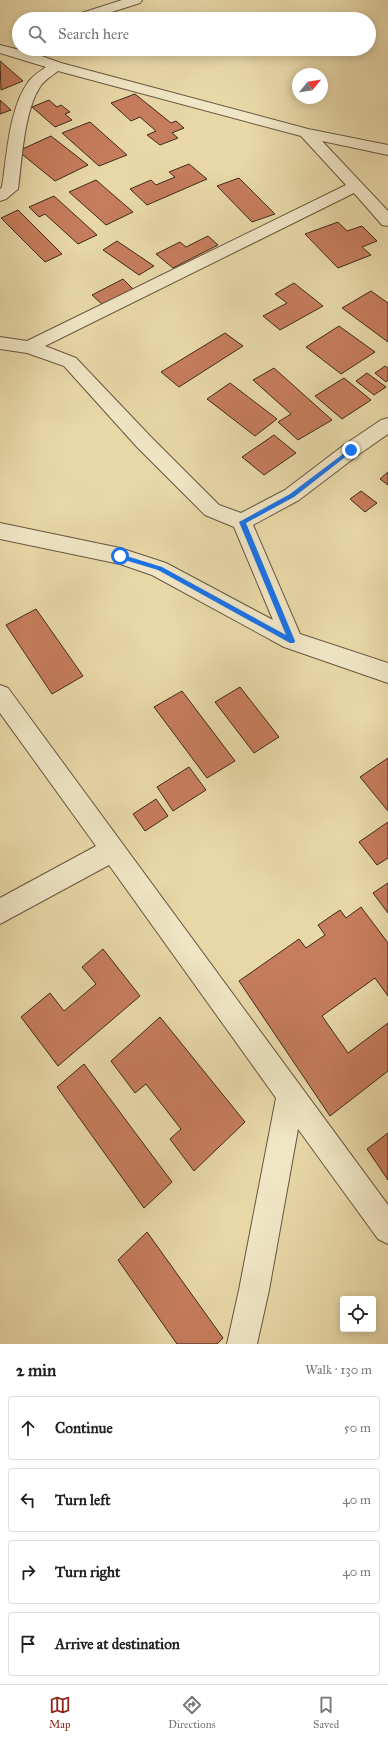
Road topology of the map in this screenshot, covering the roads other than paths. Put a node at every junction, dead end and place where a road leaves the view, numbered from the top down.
1 (135, 0) edge
2 (98, 12) edge
3 (12, 42) edge
4 (0, 46) edge
5 (0, 49) edge
6 (12, 52) edge
7 (31, 56) edge
8 (56, 66) junction
9 (306, 133) junction
10 (388, 150) edge
11 (356, 186) junction
12 (0, 196) edge
13 (388, 221) edge
14 (0, 343) edge
15 (29, 347) junction
16 (388, 425) edge
17 (242, 522) junction
18 (0, 531) edge
19 (292, 641) junction
20 (388, 674) edge
21 (0, 695) edge
22 (113, 850) junction
23 (0, 912) edge
24 (290, 1094) junction
25 (388, 1229) edge
26 (242, 1344) edge

1 - 2 street
3 - 4 street
5 - 6 street
7 - 8 street
8 - 9 street
8 - 12 street
9 - 10 street
9 - 11 street
11 - 13 street
11 - 15 street
14 - 15 street
15 - 17 street
16 - 17 street
17 - 19 street
18 - 19 street
19 - 20 street
21 - 22 street
22 - 23 street
22 - 24 street
24 - 25 street
24 - 26 street

